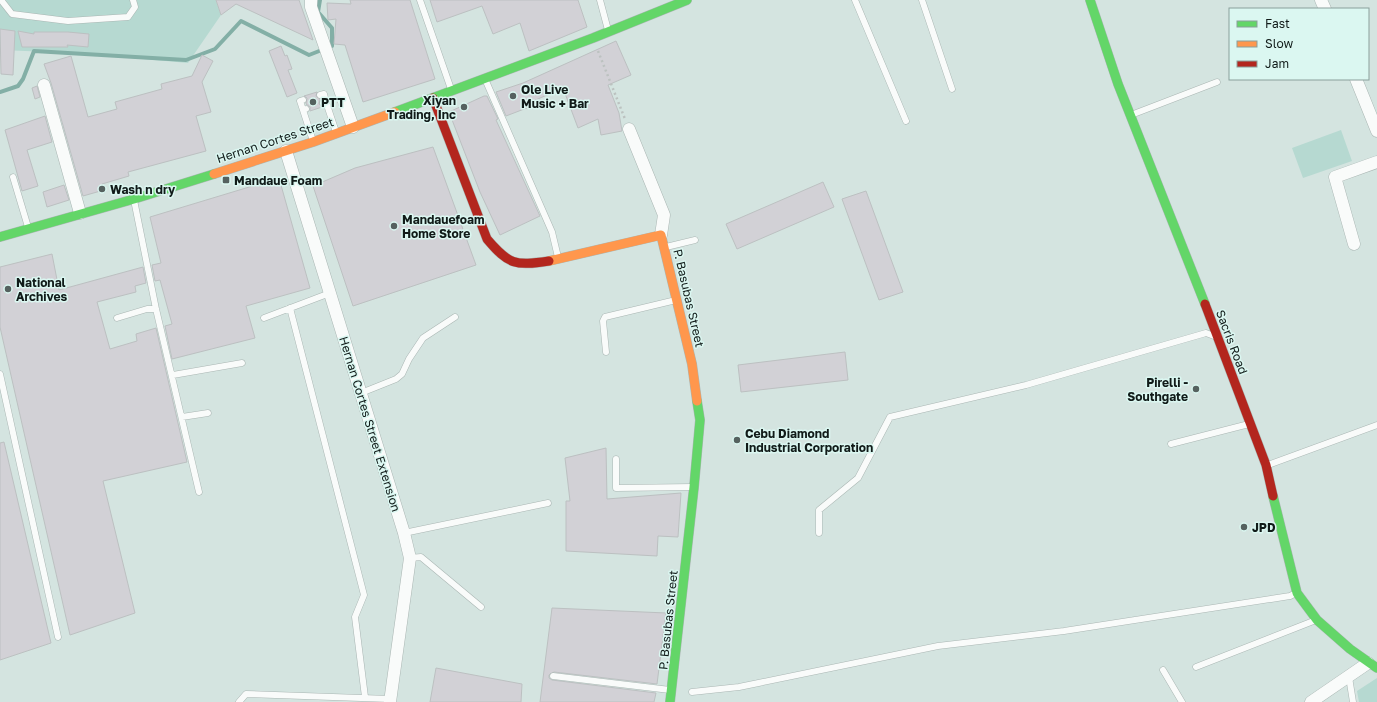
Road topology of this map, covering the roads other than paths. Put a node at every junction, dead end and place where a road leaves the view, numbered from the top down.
1 (1, 0) edge
2 (133, 0) edge
3 (311, 0) edge
4 (420, 0) edge
5 (600, 0) edge
6 (688, 0) edge
7 (855, 0) edge
8 (922, 0) edge
9 (1090, 0) edge
10 (609, 32) junction
11 (484, 78) junction
12 (1356, 80) edge
13 (1217, 82) dead end
14 (44, 85) dead end
15 (952, 89) dead end
16 (452, 91) junction
17 (320, 95) dead end
18 (433, 98) junction
19 (303, 100) dead end
20 (1130, 115) junction
21 (906, 121) dead end
22 (353, 127) junction
23 (630, 129) road end
24 (1377, 131) edge
25 (336, 133) junction
26 (313, 142) junction
27 (286, 151) junction
28 (1377, 162) edge
29 (14, 177) dead end
30 (134, 199) junction
31 (80, 213) junction
32 (29, 228) junction
33 (660, 236) junction
34 (0, 237) edge
35 (695, 240) dead end
36 (1354, 244) dead end
37 (665, 247) junction
38 (558, 259) junction
39 (330, 294) junction
40 (676, 300) junction
41 (290, 308) junction
42 (156, 309) junction
43 (455, 317) dead end
44 (117, 318) dead end
45 (264, 318) dead end
46 (1218, 338) junction
47 (606, 352) dead end
48 (242, 363) dead end
49 (0, 374) edge
50 (173, 375) junction
51 (361, 393) junction
52 (208, 413) dead end
53 (182, 417) junction
54 (1250, 424) junction
55 (1377, 425) edge
56 (1171, 444) dead end
57 (616, 459) dead end
58 (1266, 465) junction
59 (694, 486) junction
60 (199, 492) dead end
61 (548, 503) dead end
62 (404, 533) junction
63 (819, 534) dead end
64 (410, 558) junction
65 (1297, 593) junction
66 (481, 607) dead end
67 (1317, 620) junction
68 (58, 637) dead end
69 (1373, 666) edge
70 (1196, 667) dead end
71 (1163, 670) dead end
72 (553, 676) dead end
73 (1349, 677) junction
74 (672, 690) junction
75 (692, 692) dead end
76 (365, 697) junction
77 (390, 700) edge
78 (239, 702) edge
79 (670, 702) edge
80 (1182, 702) edge
81 (1311, 702) edge
82 (1353, 702) edge

1 - 2 lane
3 - 22 street
4 - 16 lane
5 - 10 lane
6 - 10 street, Hernan Cortes Street
7 - 21 lane
8 - 15 lane
9 - 20 street, Sacris Road
10 - 11 street, Hernan Cortes Street
11 - 16 street, Hernan Cortes Street
11 - 38 lane
12 - 24 street
13 - 20 lane
14 - 31 street
16 - 18 street, Hernan Cortes Street
17 - 25 lane
18 - 22 street, Hernan Cortes Street
18 - 38 street
19 - 26 lane
20 - 46 street, Sacris Road
22 - 25 street, Hernan Cortes Street
23 - 33 street
25 - 26 street, Hernan Cortes Street
26 - 27 street, Hernan Cortes Street
27 - 30 street, Hernan Cortes Street
27 - 39 street, Hernan Cortes Street Extension
28 - 36 street
29 - 32 lane
30 - 31 street, Hernan Cortes Street
30 - 42 lane
31 - 32 street, Hernan Cortes Street
32 - 34 street, Hernan Cortes Street
33 - 37 street, P. Basubas Street
33 - 38 street
35 - 37 lane
37 - 40 street, P. Basubas Street
39 - 41 lane
39 - 51 street, Hernan Cortes Street Extension
40 - 47 lane
40 - 59 street, P. Basubas Street
41 - 45 lane
41 - 76 lane
42 - 44 lane
42 - 50 lane
43 - 51 lane
46 - 54 street, Sacris Road
46 - 63 lane
48 - 50 lane
49 - 68 lane
50 - 53 lane
51 - 62 street, Hernan Cortes Street Extension
52 - 53 lane
53 - 60 lane
54 - 56 lane
54 - 58 street, Sacris Road
55 - 58 lane
57 - 59 lane
58 - 65 street, Sacris Road
59 - 74 street, P. Basubas Street
61 - 62 lane
62 - 64 street, Hernan Cortes Street Extension
64 - 66 lane
64 - 77 street, Hernan Cortes Street Extension
65 - 67 street, Sacris Road
65 - 75 lane
67 - 69 street, Sacris Road
67 - 70 lane
69 - 73 street
71 - 80 lane
72 - 74 lane
73 - 81 street
73 - 82 lane
74 - 79 street, P. Basubas Street
76 - 77 lane
76 - 78 lane

